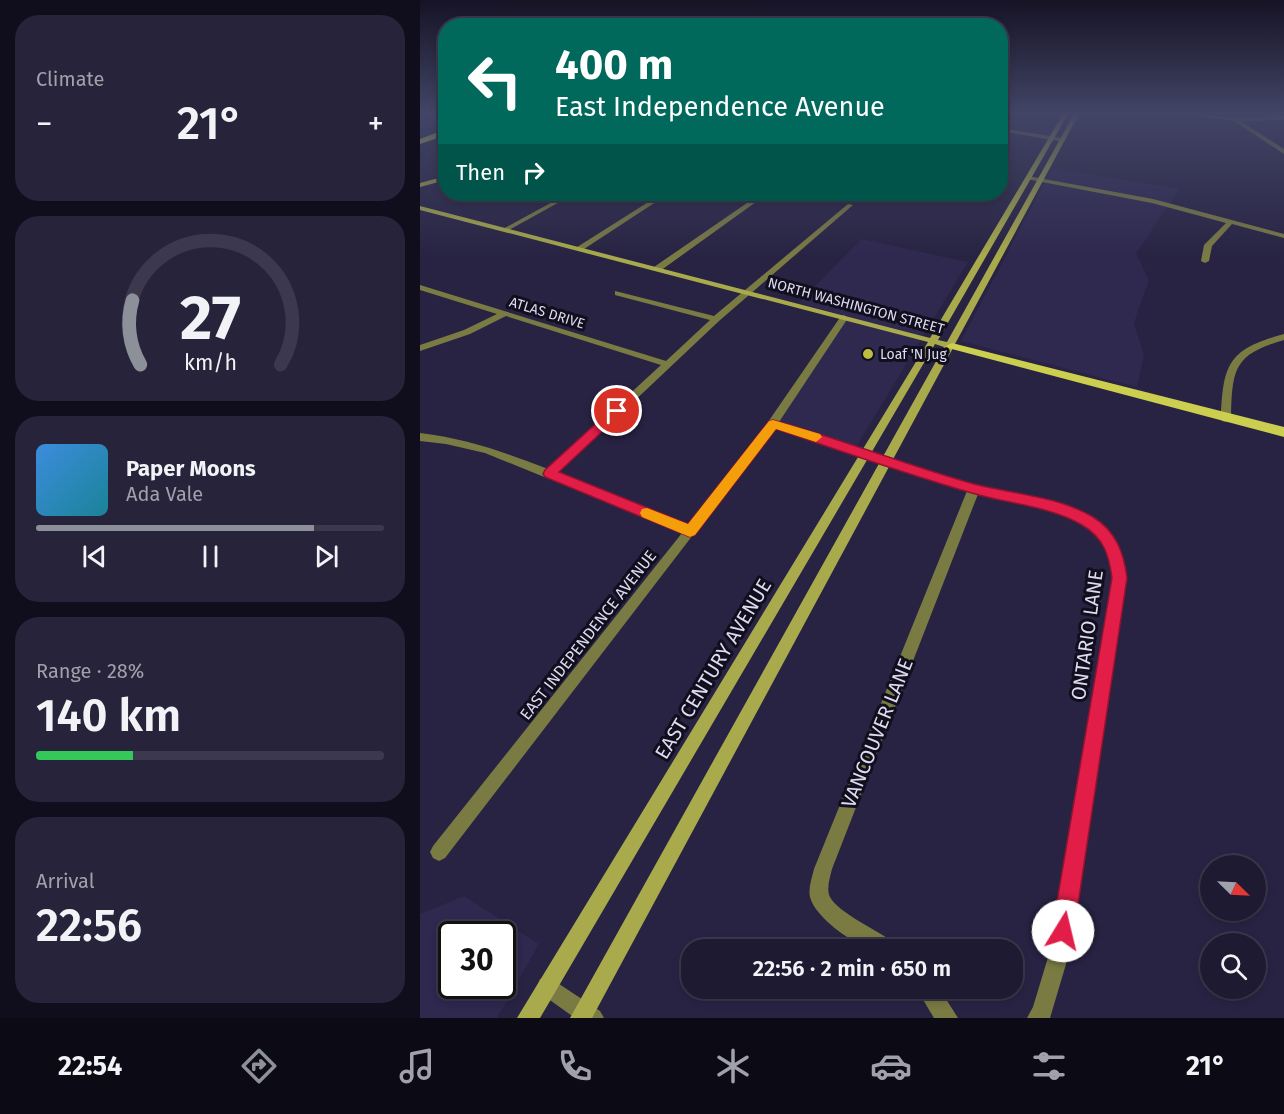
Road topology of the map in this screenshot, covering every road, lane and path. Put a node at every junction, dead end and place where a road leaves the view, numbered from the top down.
1 (1037, 162) edge
2 (1051, 162) edge
3 (1028, 178) junction
4 (438, 180) edge
5 (1041, 181) junction
6 (420, 185) edge
7 (556, 201) edge
8 (654, 201) edge
9 (754, 201) edge
10 (850, 205) dead end
11 (420, 208) edge
12 (1230, 222) junction
13 (505, 230) junction
14 (1284, 236) edge
15 (578, 249) junction
16 (1205, 261) dead end
17 (657, 269) junction
18 (420, 287) edge
19 (618, 293) dead end
20 (747, 293) junction
21 (504, 314) junction
22 (844, 318) junction
23 (716, 319) junction
24 (1284, 337) edge
25 (933, 341) junction
26 (952, 346) junction
27 (420, 348) edge
28 (667, 364) junction
29 (1226, 418) junction
30 (773, 424) junction
31 (1284, 432) edge
32 (420, 437) edge
33 (866, 453) junction
34 (889, 461) junction
35 (549, 474) junction
36 (974, 489) junction
37 (690, 531) junction
38 (439, 852) dead end
39 (871, 939) edge
40 (547, 986) junction
41 (934, 999) edge
42 (586, 1016) edge
43 (528, 1018) edge
44 (947, 1018) edge
45 (1038, 1018) edge

1 - 3 main road, EAST CENTURY AVENUE
2 - 5 main road
3 - 5 street
3 - 25 main road, EAST CENTURY AVENUE
4 - 6 main road
5 - 12 street
5 - 26 main road
7 - 13 street
8 - 15 street
9 - 17 street
10 - 20 street
11 - 13 main road, NORTH WASHINGTON STREET
12 - 14 street
12 - 16 street
13 - 15 main road, NORTH WASHINGTON STREET
15 - 17 main road, NORTH WASHINGTON STREET
17 - 20 main road, NORTH WASHINGTON STREET
18 - 21 street, ATLAS DRIVE
19 - 23 street
20 - 22 main road, NORTH WASHINGTON STREET
20 - 23 street
21 - 27 street
21 - 28 street, ATLAS DRIVE
22 - 25 main road, NORTH WASHINGTON STREET
22 - 30 street, EAST INDEPENDENCE AVENUE
23 - 28 street
24 - 29 street
25 - 26 main road, NORTH WASHINGTON STREET
25 - 33 main road, EAST CENTURY AVENUE
26 - 29 main road, NORTH WASHINGTON STREET
26 - 34 main road
28 - 35 street
29 - 31 main road, NORTH WASHINGTON STREET
30 - 33 street, ONTARIO LANE
30 - 37 street, EAST INDEPENDENCE AVENUE
32 - 35 street
33 - 34 street, ONTARIO LANE
33 - 40 main road, EAST CENTURY AVENUE
34 - 36 street, ONTARIO LANE
34 - 42 main road
35 - 37 street
36 - 39 street, VANCOUVER LANE
36 - 45 street, ONTARIO LANE
37 - 38 street, EAST INDEPENDENCE AVENUE
40 - 42 street
40 - 43 main road, EAST CENTURY AVENUE
41 - 44 street

